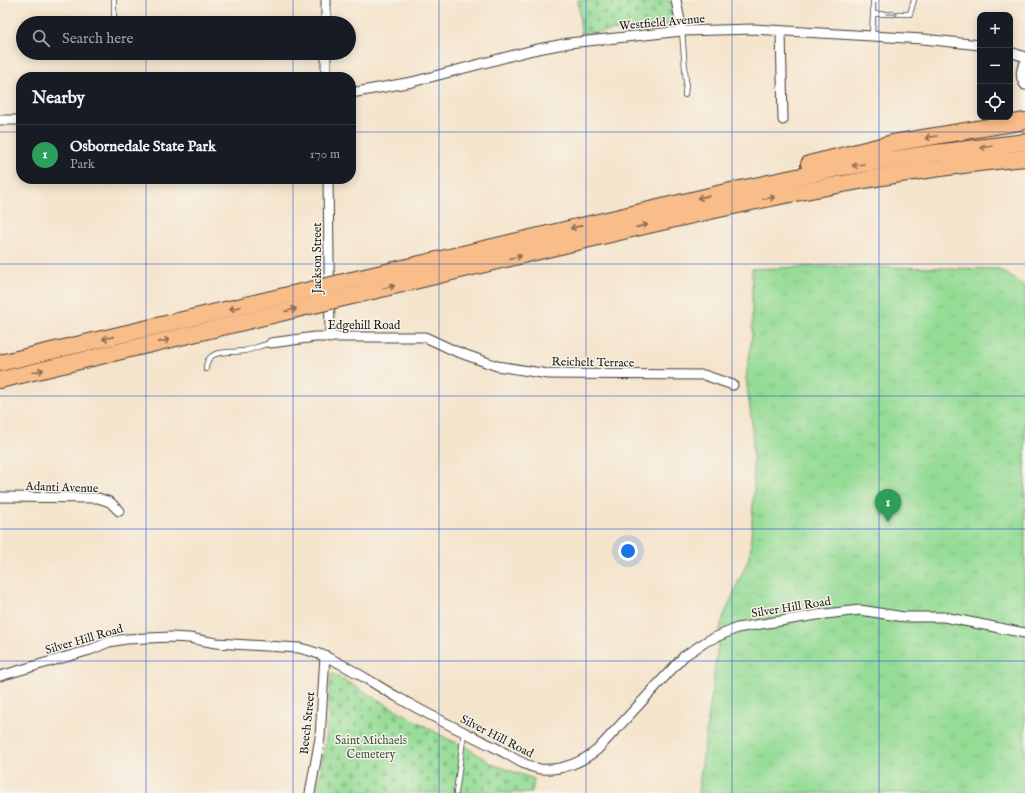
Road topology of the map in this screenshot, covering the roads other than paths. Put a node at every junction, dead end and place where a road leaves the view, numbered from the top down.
1 (114, 0) edge
2 (326, 0) edge
3 (676, 0) edge
4 (873, 0) edge
5 (914, 0) edge
6 (873, 14) junction
7 (114, 16) edge
8 (326, 16) edge
9 (682, 31) junction
10 (781, 31) junction
11 (872, 36) junction
12 (977, 45) edge
13 (1013, 53) edge
14 (1025, 57) edge
15 (326, 60) edge
16 (1025, 63) edge
17 (326, 72) edge
18 (1025, 85) edge
19 (356, 92) edge
20 (685, 95) dead end
21 (0, 120) edge
22 (16, 120) edge
23 (783, 120) dead end
24 (1025, 121) edge
25 (1025, 142) edge
26 (1025, 158) edge
27 (328, 184) edge
28 (726, 192) junction
29 (352, 288) junction
30 (314, 297) junction
31 (330, 338) junction
32 (271, 343) joint
33 (455, 351) joint
34 (0, 363) edge
35 (206, 369) dead end
36 (0, 380) edge
37 (732, 385) dead end
38 (0, 497) edge
39 (119, 511) dead end
40 (1025, 633) edge
41 (325, 656) junction
42 (0, 676) edge
43 (464, 732) junction
44 (310, 793) edge
45 (456, 793) edge

1 - 7 lane
2 - 8 street
3 - 9 street
4 - 6 lane
6 -> 5 lane
6 - 11 lane
9 - 10 street, Westfield Avenue
9 - 19 street, Westfield Avenue
9 - 20 lane
10 - 11 street, Westfield Avenue
10 - 23 street
11 - 12 street, Westfield Avenue
13 - 14 street
15 - 17 street
16 - 18 street
21 - 22 street
24 -> 28 highway
25 -> 28 highway
29 -> 26 highway
27 - 31 street, Jackson Street
28 -> 29 highway
29 - 30 highway, bridge
30 -> 34 highway
36 -> 30 highway
31 - 32 street, Edgehill Road
31 - 33 street, Edgehill Road
32 - 35 lane
33 - 37 street, Reichelt Terrace
38 - 39 street, Adanti Avenue
40 - 43 street, Silver Hill Road
41 - 42 street, Silver Hill Road
41 - 43 street, Silver Hill Road
41 - 44 street, Beech Street
43 - 45 lane

